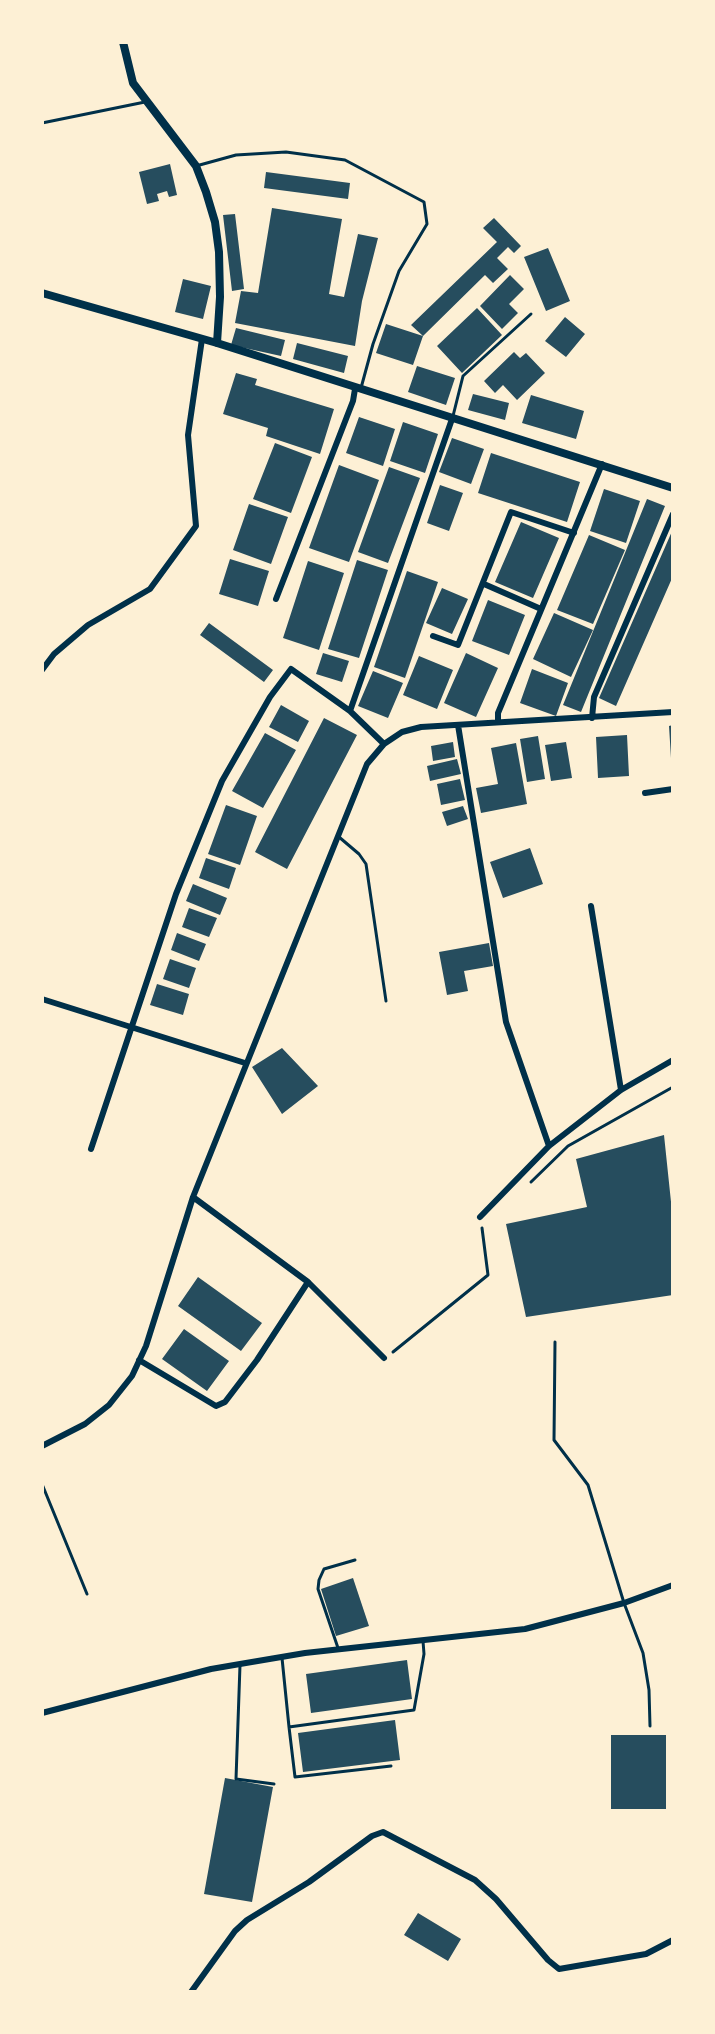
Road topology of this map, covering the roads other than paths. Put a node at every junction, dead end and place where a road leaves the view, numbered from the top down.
1 (123, 42) edge
2 (145, 102) junction
3 (42, 123) edge
4 (196, 166) junction
5 (42, 293) edge
6 (531, 314) dead end
7 (202, 339) junction
8 (217, 343) junction
9 (358, 389) junction
10 (452, 419) junction
11 (602, 463) junction
12 (673, 488) edge
13 (673, 514) edge
14 (574, 533) junction
15 (484, 584) junction
16 (276, 599) dead end
17 (541, 609) junction
18 (433, 636) dead end
19 (42, 670) edge
20 (350, 711) junction
21 (673, 712) edge
22 (592, 718) junction
23 (498, 722) junction
24 (458, 725) junction
25 (384, 744) junction
26 (673, 789) edge
27 (645, 793) dead end
28 (337, 836) junction
29 (591, 906) dead end
30 (42, 999) edge
31 (386, 1001) dead end
32 (134, 1026) junction
33 (673, 1060) edge
34 (245, 1063) junction
35 (673, 1087) edge
36 (621, 1090) junction
37 (549, 1146) junction
38 (91, 1149) dead end
39 (531, 1182) dead end
40 (192, 1197) junction
41 (480, 1217) road end
42 (308, 1282) junction
43 (555, 1342) dead end
44 (384, 1358) road end
45 (139, 1360) junction
46 (42, 1446) edge
47 (42, 1484) edge
48 (355, 1560) dead end
49 (673, 1585) edge
50 (87, 1594) dead end
51 (624, 1604) junction
52 (423, 1641) junction
53 (338, 1650) junction
54 (281, 1657) junction
55 (240, 1664) junction
56 (42, 1713) edge
57 (650, 1726) dead end
58 (290, 1727) junction
59 (391, 1766) dead end
60 (274, 1784) dead end
61 (673, 1940) edge
62 (191, 1992) edge

1 - 2 street
2 - 3 lane
2 - 4 street
4 - 8 street
4 - 9 lane
5 - 7 street
6 - 10 lane
7 - 8 street
7 - 19 street
8 - 9 street
9 - 10 street
9 - 16 street
10 - 11 street
10 - 20 street
11 - 12 street
11 - 14 street
13 - 22 street
14 - 15 street
14 - 17 street
15 - 17 street
15 - 18 street
17 - 23 street
20 - 25 street
20 - 32 street
21 - 22 street
22 - 23 street
23 - 24 street
24 - 25 street
24 - 37 street
25 - 28 street
26 - 27 street
28 - 31 lane
28 - 34 street
29 - 36 street
30 - 32 street
32 - 34 street
32 - 38 street
33 - 36 street
34 - 40 street
35 - 39 lane
36 - 37 street
37 - 41 street
40 - 42 street
40 - 45 street
42 - 44 street
42 - 45 street
43 - 51 lane
45 - 46 street
47 - 50 lane
48 - 53 lane
49 - 51 street
51 - 52 street
51 - 57 lane
52 - 53 street
52 - 58 lane
53 - 54 street
54 - 55 street
54 - 58 lane
55 - 56 street
55 - 60 lane
58 - 59 lane
61 - 62 street

